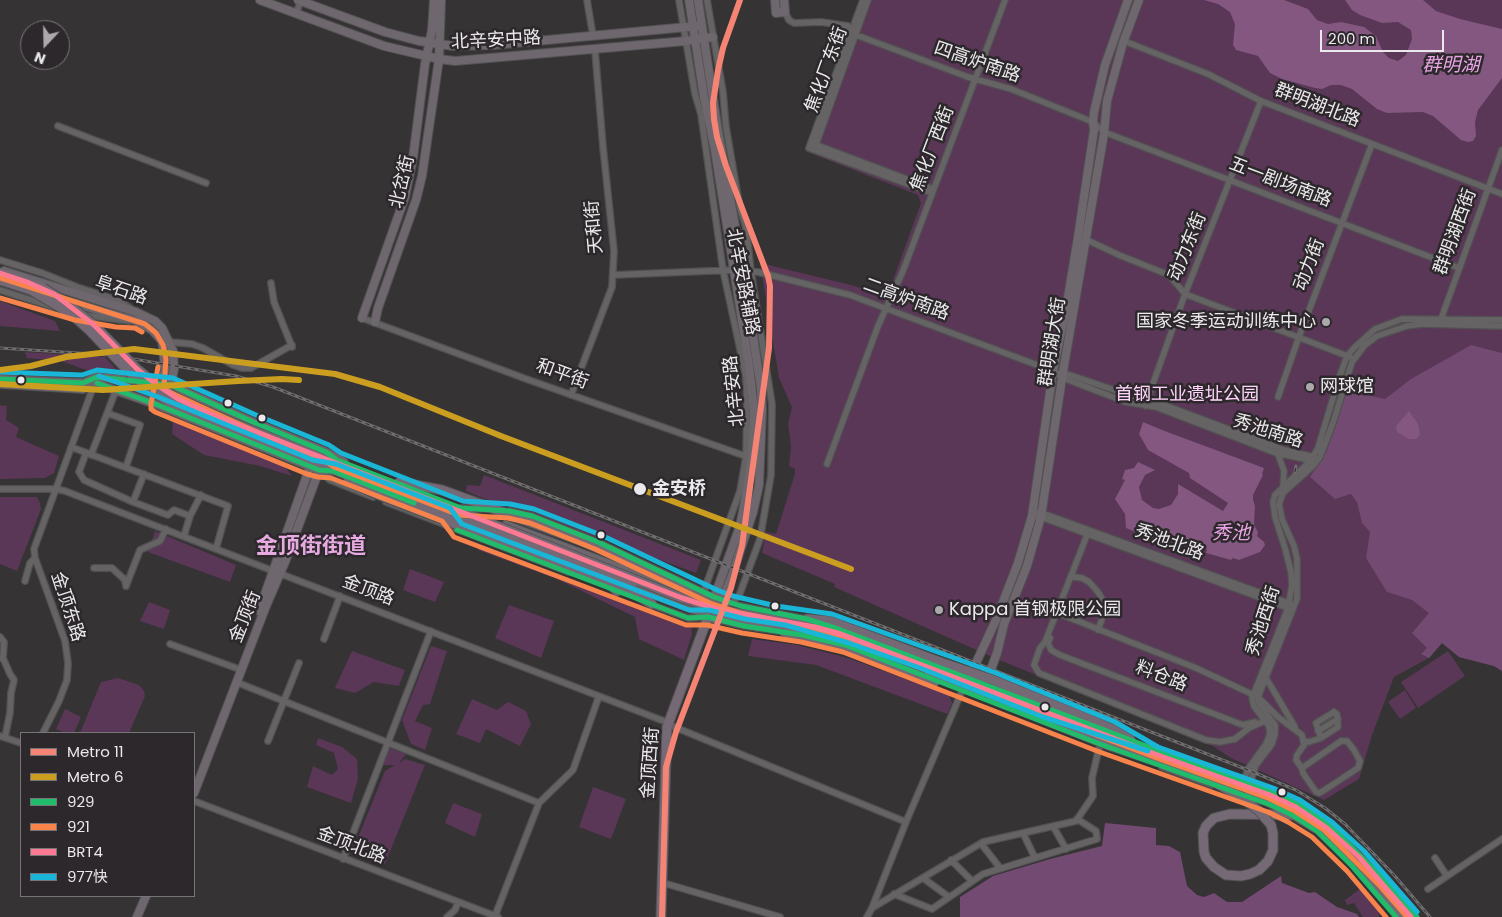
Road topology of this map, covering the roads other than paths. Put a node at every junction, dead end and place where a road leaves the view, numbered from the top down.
1 (260, 0) edge
2 (300, 0) edge
3 (434, 0) edge
4 (441, 0) edge
5 (587, 0) edge
6 (680, 0) edge
7 (689, 0) edge
8 (698, 0) edge
9 (706, 0) edge
10 (775, 0) edge
11 (784, 0) edge
12 (863, 0) edge
13 (868, 0) edge
14 (1005, 0) edge
15 (1128, 0) edge
16 (1139, 0) edge
17 (786, 12) junction
18 (296, 14) junction
19 (703, 25) junction
20 (693, 27) junction
21 (685, 28) junction
22 (853, 34) junction
23 (593, 36) junction
24 (709, 38) junction
25 (691, 41) junction
26 (1124, 41) junction
27 (430, 43) junction
28 (439, 44) junction
29 (595, 50) junction
30 (427, 56) junction
31 (439, 59) junction
32 (976, 79) junction
33 (1261, 101) junction
34 (1093, 122) junction
35 (58, 126) dead end
36 (726, 127) junction
37 (1104, 132) junction
38 (1372, 144) junction
39 (715, 150) junction
40 (1502, 150) edge
41 (723, 162) junction
42 (710, 171) junction
43 (1231, 180) junction
44 (206, 183) dead end
45 (1488, 188) junction
46 (933, 191) junction
47 (1502, 194) edge
48 (1343, 223) junction
49 (1085, 239) junction
50 (0, 260) edge
51 (1459, 268) junction
52 (723, 270) junction
53 (733, 270) junction
54 (747, 271) junction
55 (0, 272) edge
56 (613, 275) junction
57 (0, 281) edge
58 (271, 283) dead end
59 (0, 290) edge
60 (1186, 294) junction
61 (886, 308) junction
62 (136, 312) junction
63 (362, 318) joint
64 (1502, 320) edge
65 (137, 321) junction
66 (1440, 321) junction
67 (375, 322) junction
68 (1502, 326) edge
69 (1298, 337) junction
70 (170, 342) junction
71 (1348, 356) junction
72 (1354, 359) junction
73 (766, 360) junction
74 (749, 365) junction
75 (1053, 371) junction
76 (1063, 375) junction
77 (746, 377) junction
78 (0, 380) edge
79 (96, 380) junction
80 (162, 383) junction
81 (0, 384) edge
82 (171, 384) junction
83 (761, 388) junction
84 (116, 390) junction
85 (572, 395) junction
86 (1278, 397) dead end
87 (1146, 403) junction
88 (161, 406) junction
89 (107, 413) junction
90 (298, 441) junction
91 (71, 447) junction
92 (317, 448) junction
93 (326, 452) junction
94 (89, 454) junction
95 (1278, 454) junction
96 (749, 457) junction
97 (291, 460) junction
98 (1314, 460) junction
99 (827, 464) dead end
100 (126, 467) junction
101 (315, 467) junction
102 (144, 474) junction
103 (383, 480) junction
104 (1283, 486) junction
105 (0, 489) edge
106 (56, 489) junction
107 (392, 494) junction
108 (201, 495) junction
109 (378, 499) junction
110 (133, 502) junction
111 (461, 508) junction
112 (1032, 513) junction
113 (447, 515) junction
114 (1042, 515) junction
115 (190, 516) junction
116 (166, 529) junction
117 (457, 530) junction
118 (1089, 533) junction
119 (184, 536) junction
120 (216, 549) junction
121 (35, 558) junction
122 (94, 568) dead end
123 (276, 572) junction
124 (1074, 577) junction
125 (24, 581) dead end
126 (615, 582) junction
127 (617, 591) junction
128 (689, 592) junction
129 (704, 593) junction
130 (340, 596) junction
131 (714, 597) junction
132 (723, 600) junction
133 (652, 601) junction
134 (731, 603) junction
135 (1291, 607) junction
136 (1060, 614) junction
137 (711, 618) junction
138 (807, 619) junction
139 (1098, 630) junction
140 (431, 631) junction
141 (784, 632) junction
142 (0, 637) edge
143 (324, 639) dead end
144 (170, 644) dead end
145 (2, 658) edge
146 (299, 663) dead end
147 (236, 668) junction
148 (969, 678) junction
149 (1266, 678) junction
150 (236, 682) junction
151 (985, 684) junction
152 (962, 691) junction
153 (599, 696) junction
154 (1256, 696) junction
155 (284, 701) junction
156 (1267, 718) junction
157 (670, 724) junction
158 (1297, 731) junction
159 (44, 732) edge
160 (1320, 734) junction
161 (2, 736) edge
162 (268, 741) dead end
163 (1304, 741) junction
164 (20, 743) edge
165 (388, 743) junction
166 (1104, 744) junction
167 (1155, 754) junction
168 (1302, 768) junction
169 (195, 775) edge
170 (1204, 778) junction
171 (1247, 782) junction
172 (195, 790) edge
173 (195, 801) edge
174 (539, 803) junction
175 (1292, 815) junction
176 (1078, 819) junction
177 (906, 822) junction
178 (1053, 826) junction
179 (1023, 833) junction
180 (1502, 839) edge
181 (983, 842) junction
182 (1066, 849) junction
183 (1035, 858) junction
184 (1435, 858) dead end
185 (343, 859) junction
186 (951, 860) junction
187 (1000, 868) junction
188 (1447, 876) junction
189 (922, 878) junction
190 (972, 881) junction
191 (667, 884) junction
192 (1428, 889) dead end
193 (894, 894) junction
194 (141, 897) edge
195 (146, 897) edge
196 (949, 897) junction
197 (458, 902) junction
198 (872, 908) junction
199 (497, 916) edge
200 (131, 917) edge
201 (137, 917) edge
202 (447, 917) edge
203 (661, 917) edge
204 (667, 917) edge
205 (780, 917) edge
206 (867, 917) edge
207 (1396, 917) edge
208 (1401, 917) edge
209 (1411, 917) edge
210 (1417, 917) edge

1 - 18 main road, 北辛安中路
2 - 18 street
2 - 27 main road, 北辛安中路
3 - 27 main road, 北岔街
4 - 28 main road, 北岔街
5 - 23 street
6 - 21 street, 北辛安路辅路
7 - 20 main road, 北辛安路
8 - 19 main road, 北辛安路
9 - 24 street, 北辛安路辅路
10 - 17 main road
11 - 17 main road
12 - 22 street, 焦化厂东街
13 - 22 street, 焦化厂东街
14 - 32 street, 焦化厂西街
15 - 34 main road, 群明湖大街
16 - 26 main road, 群明湖大街
17 - 22 street, 四高炉南路
18 - 30 main road, 北辛安中路
19 - 20 main road, 北辛安中路
19 - 24 main road, 北辛安路
20 - 21 main road, 北辛安中路
20 - 25 main road, 北辛安路
21 - 23 main road, 北辛安中路
21 - 25 street, 北辛安路辅路
22 - 32 street, 四高炉南路
22 - 46 street, 焦化厂东街
23 - 28 main road, 北辛安中路
24 - 25 main road, 北辛安中路
24 - 36 street, 北辛安路辅路
24 - 41 main road, 北辛安路
25 - 29 main road, 北辛安中路
25 - 39 main road, 北辛安路
25 - 42 street, 北辛安路辅路
26 - 33 street, 群明湖北路
26 - 37 main road, 群明湖大街
27 - 28 main road, 北辛安中路
27 - 30 main road, 北岔街
28 - 31 main road, 北岔街
29 - 31 main road, 北辛安中路
29 - 56 street, 天和街
30 - 31 main road, 北辛安中路
30 - 63 main road, 北岔街
31 - 67 main road, 北岔街
32 - 34 street, 四高炉南路
32 - 46 street, 焦化厂西街
33 - 38 street, 群明湖北路
33 - 43 street, 动力东街
34 - 37 street, 五一剧场南路
34 - 75 main road, 群明湖大街
35 - 44 street
36 - 41 street
36 - 54 street, 北辛安路辅路
37 - 43 street, 五一剧场南路
37 - 49 main road, 群明湖大街
38 - 45 street, 群明湖北路
38 - 48 street, 动力街
39 - 42 street
39 - 53 main road, 北辛安路
40 - 45 street, 群明湖西街
41 - 54 main road, 北辛安路
42 - 52 street, 北辛安路辅路
43 - 48 street, 五一剧场南路
43 - 60 street, 动力东街
45 - 47 street, 群明湖北路
45 - 51 street, 群明湖西街
46 - 61 street, 焦化厂西街
48 - 51 street, 五一剧场南路
48 - 69 street, 动力街
49 - 60 street
49 - 76 main road, 群明湖大街
50 - 62 street
51 - 66 street, 群明湖西街
52 - 53 street, 二高炉南路
52 - 56 street, 二高炉南路
52 - 77 street, 北辛安路辅路
53 - 54 street, 二高炉南路
53 - 74 main road, 北辛安路
54 - 61 street, 二高炉南路
54 - 73 street, 北辛安路辅路
54 - 83 main road, 北辛安路
55 - 62 main road, 阜石路
55 - 103 highway, 阜石路, bridge
56 - 85 street, 天和街
57 - 65 main road, 阜石路
57 - 101 highway, 阜石路, bridge
58 - 70 street
59 - 65 street, 阜石路
60 - 69 street
60 - 87 street, 动力东街
61 - 75 street, 二高炉南路
61 - 99 street, 焦化厂西街
62 - 70 main road, 阜石路
63 - 67 street, 和平街
64 - 66 street, 秀池西街
65 - 80 main road, 阜石路
66 - 68 street, 秀池西街
66 - 71 street, 秀池西街
66 - 72 street, 秀池西街
67 - 85 street, 和平街
69 - 71 street
69 - 86 street, 动力街
70 - 82 main road, 阜石路
71 - 72 street
71 - 98 street, 秀池西街
72 - 98 street, 秀池西街
73 - 83 street
73 - 134 street, 北辛安路辅路
74 - 77 street
74 - 96 main road, 北辛安路
75 - 76 street, 秀池南路
75 - 112 main road, 群明湖大街
76 - 87 street, 秀池南路
76 - 114 main road, 群明湖大街
77 - 96 street, 北辛安路辅路
78 - 79 main road
79 - 80 main road
79 - 81 main road
79 - 84 main road
79 - 91 street, 金顶东路
80 - 82 main road
80 - 88 main road
82 - 88 main road, 阜石路
82 - 90 main road
83 - 132 main road, 北辛安路
84 - 88 main road
84 - 89 street
85 - 96 street, 和平街
87 - 95 street, 秀池南路
87 - 98 street, 秀池南路
88 - 97 main road
89 - 94 street
89 - 100 street
90 - 92 main road
90 - 97 street
91 - 94 street
91 - 106 street, 金顶东路
92 - 93 main road
92 - 101 main road, 金顶街
93 - 101 main road, 金顶街
93 - 111 main road
94 - 100 street
94 - 110 street
95 - 98 street, 秀池南路
95 - 104 street
96 - 129 street, 北辛安路辅路
96 - 131 main road, 北辛安路
97 - 101 main road
98 - 104 street, 秀池西街
98 - 135 street, 秀池西街
100 - 102 street
101 - 107 main road
101 - 109 street
101 - 123 main road, 金顶街
101 - 126 highway, bridge
101 - 166 highway, 阜石路, bridge
102 - 108 street
102 - 110 street
103 - 128 highway, bridge
103 - 167 highway, 阜石路, bridge
104 - 135 street, 秀池西街
105 - 106 street, 金顶路
106 - 116 street, 金顶路
106 - 121 street, 金顶东路
107 - 109 street
107 - 113 main road
108 - 115 street
108 - 120 street
109 - 117 street
110 - 115 street
111 - 128 main road
111 - 129 street
112 - 114 street, 秀池北路
112 - 148 main road, 群明湖大街
113 - 117 street
113 - 126 main road
114 - 118 street, 秀池北路
114 - 151 main road, 群明湖大街
115 - 119 street
116 - 119 street, 金顶路
116 - 122 street
117 - 127 street
118 - 124 street
118 - 135 street, 秀池北路
118 - 156 street
119 - 120 street, 金顶路
120 - 123 street, 金顶路
121 - 125 street
121 - 159 street, 金顶东路
123 - 130 street, 金顶路
123 - 147 main road, 金顶街
123 - 150 main road, 金顶街
124 - 136 street
124 - 139 street
126 - 127 highway
126 - 133 main road
126 - 133 highway
126 - 137 main road
127 - 133 street
128 - 129 main road
129 - 131 main road
130 - 140 street, 金顶路
130 - 143 street
131 - 132 street
131 - 137 main road, 北辛安路
132 - 134 street
132 - 137 main road, 北辛安路
133 - 137 main road
134 - 137 street, 北辛安路辅路
134 - 138 street
135 - 149 street, 秀池西街
135 - 154 street, 秀池西街
136 - 139 street
136 - 156 street, 料仓路
137 - 141 street
137 - 157 highway, 金顶西街
138 - 148 street
138 - 167 highway, bridge
139 - 154 street
140 - 153 street, 金顶路
140 - 165 street
141 - 152 street
141 - 166 highway, bridge
142 - 145 street
144 - 147 street
145 - 161 street
146 - 155 street
147 - 169 main road, 金顶街
148 - 151 street
149 - 154 street, 秀池西街
149 - 158 street
150 - 155 street
150 - 172 main road, 金顶街
151 - 171 street
152 - 166 street
152 - 177 street
153 - 157 street, 金顶路
153 - 174 street
154 - 156 street
154 - 158 street
155 - 162 street
155 - 165 street
156 - 171 street
157 - 177 street, 金顶路
157 - 191 highway, 金顶西街
157 - 203 highway, 金顶西街
158 - 163 street
160 - 160 street
160 - 163 street
161 - 164 street
163 - 168 street
165 - 174 street
165 - 185 street
166 - 170 highway, 阜石路
166 - 175 street
166 - 176 street
167 - 209 highway, 阜石路
168 - 168 street
170 - 175 highway, bridge
170 - 208 highway, 阜石路, bridge
171 - 210 street
173 - 185 street, 金顶北路
174 - 199 street
175 - 207 street
176 - 178 street
176 - 182 street
177 - 198 street
178 - 179 street
178 - 182 street
179 - 181 street
179 - 183 street
180 - 188 street
181 - 186 street
181 - 187 street
182 - 183 street
183 - 187 street
184 - 188 street
185 - 197 street, 金顶北路
186 - 189 street
186 - 190 street
187 - 190 street
188 - 192 street
189 - 193 street
189 - 196 street
190 - 196 street
191 - 204 highway, 金顶西街
191 - 205 street
193 - 196 street
193 - 198 street
194 - 200 main road
195 - 201 main road
197 - 199 street, 金顶北路
197 - 202 street
198 - 206 street

